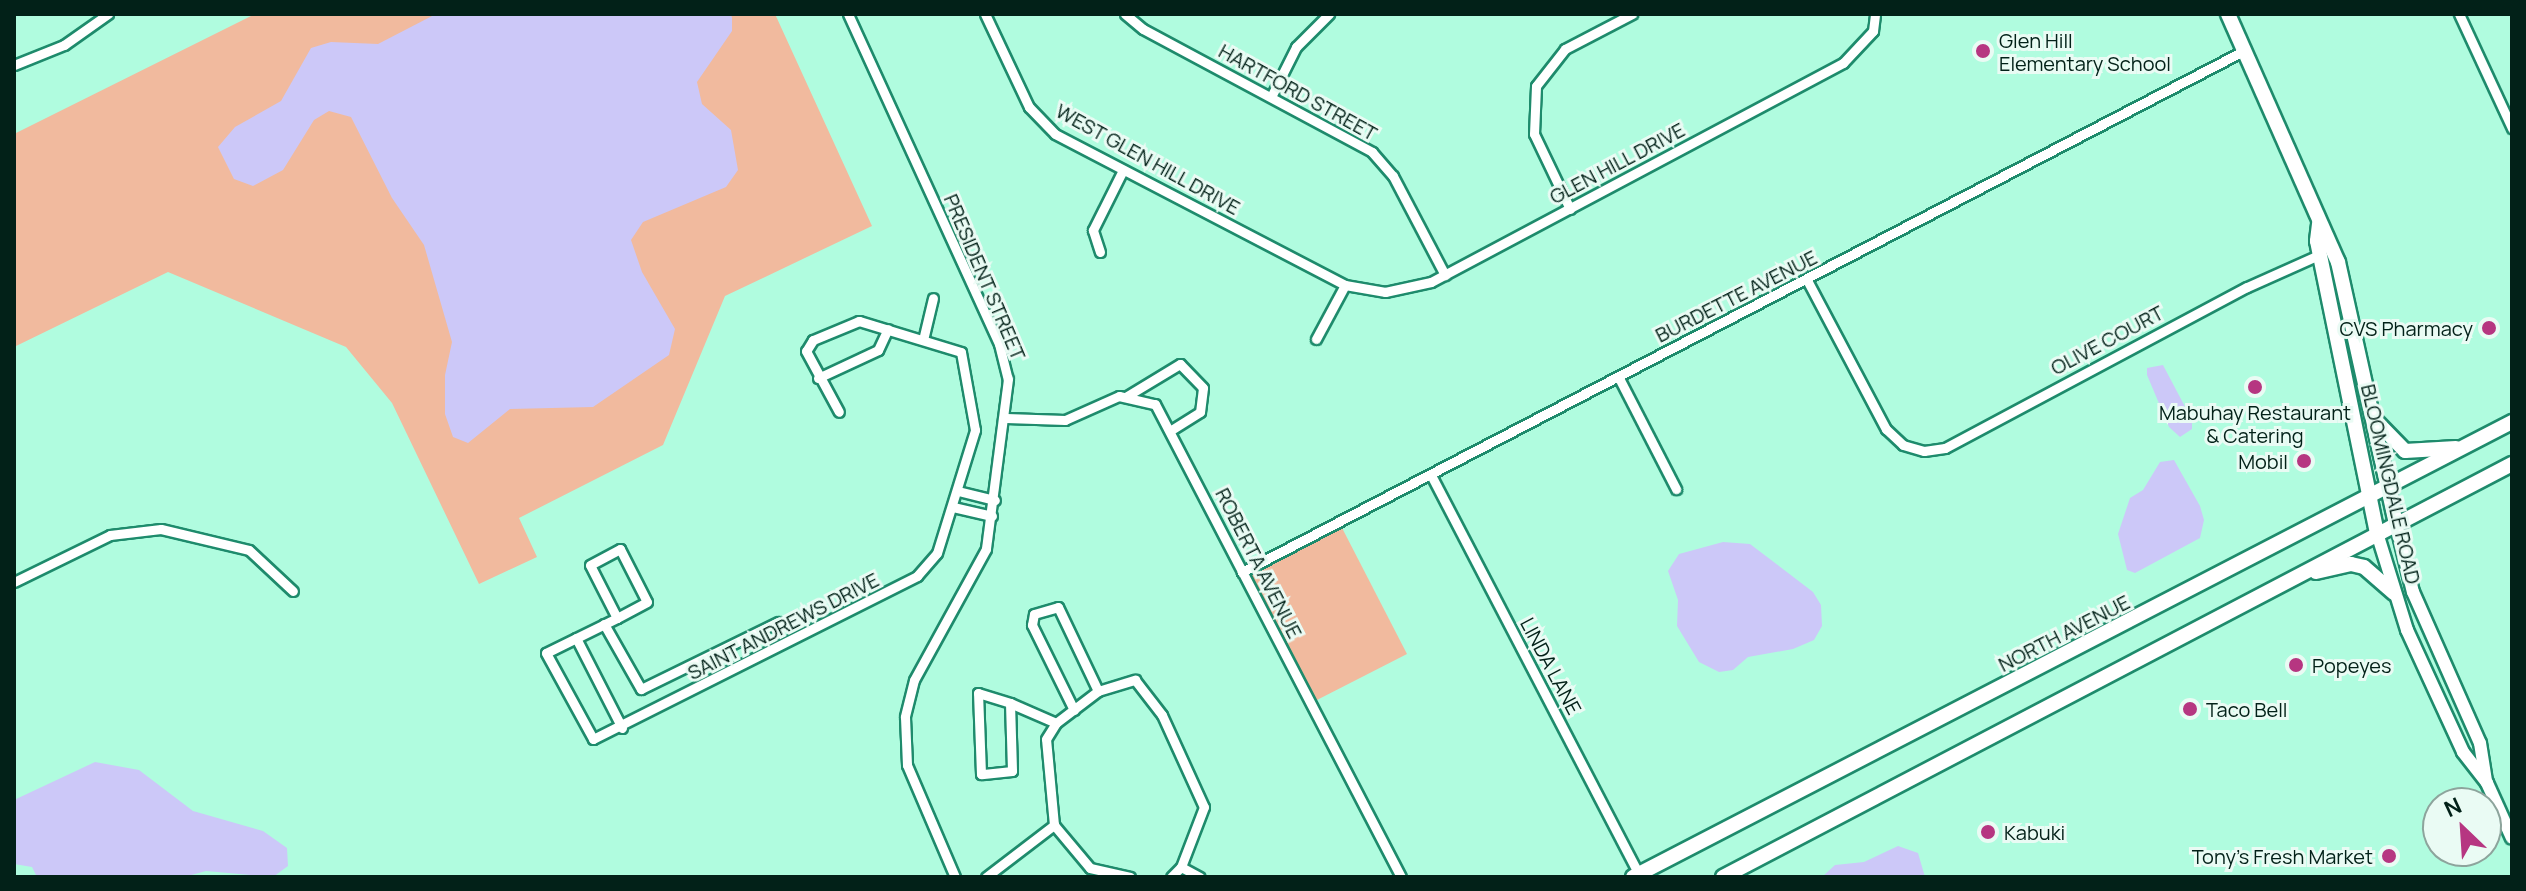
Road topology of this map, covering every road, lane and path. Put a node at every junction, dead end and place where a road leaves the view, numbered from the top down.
1 (108, 14) edge
2 (848, 14) edge
3 (985, 14) edge
4 (1125, 14) edge
5 (1329, 14) edge
6 (1632, 14) edge
7 (1875, 14) edge
8 (2228, 14) edge
9 (2459, 14) edge
10 (2245, 50) junction
11 (14, 65) edge
12 (1272, 95) junction
13 (2512, 128) edge
14 (1123, 170) junction
15 (1570, 209) junction
16 (2319, 224) junction
17 (1100, 252) dead end
18 (2321, 254) junction
19 (1445, 275) junction
20 (1807, 280) junction
21 (1345, 285) junction
22 (933, 298) dead end
23 (888, 329) junction
24 (1316, 339) dead end
25 (923, 340) junction
26 (818, 378) junction
27 (1619, 378) junction
28 (1127, 396) junction
29 (839, 412) dead end
30 (1006, 418) junction
31 (2375, 420) junction
32 (2512, 422) edge
33 (1173, 429) junction
34 (2463, 447) junction
35 (2512, 464) edge
36 (1431, 475) junction
37 (2388, 486) junction
38 (1676, 489) dead end
39 (958, 491) junction
40 (2370, 495) junction
41 (995, 500) junction
42 (953, 507) junction
43 (992, 516) junction
44 (2396, 523) junction
45 (2377, 533) junction
46 (1242, 572) junction
47 (14, 582) edge
48 (2281, 584) junction
49 (293, 591) dead end
50 (2394, 593) junction
51 (617, 618) junction
52 (778, 622) dead end
53 (604, 624) junction
54 (576, 638) junction
55 (1098, 691) junction
56 (1010, 703) junction
57 (1074, 710) junction
58 (1056, 723) junction
59 (622, 728) junction
60 (2487, 783) junction
61 (1054, 825) junction
62 (2512, 838) edge
63 (1087, 872) edge
64 (1176, 874) edge
65 (1636, 875) edge
66 (955, 877) edge
67 (986, 877) edge
68 (1130, 877) edge
69 (1200, 877) edge
70 (1401, 877) edge
71 (1723, 877) edge

1 - 11 street
2 - 30 street, PRESIDENT STREET
3 - 14 street, WEST GLEN HILL DRIVE
4 - 12 street, HARTFORD STREET
5 - 12 street
6 - 15 street
7 - 15 street, GLEN HILL DRIVE
8 - 10 main road, BLOOMINGDALE ROAD
9 - 13 street
10 - 16 main road, BLOOMINGDALE ROAD
10 - 20 street, BURDETTE AVENUE
12 - 19 street, HARTFORD STREET
14 - 17 street
14 - 21 street, WEST GLEN HILL DRIVE
15 - 19 street, GLEN HILL DRIVE
16 - 18 main road, BLOOMINGDALE ROAD
16 - 31 main road, BLOOMINGDALE ROAD
18 - 20 street, OLIVE COURT
18 - 40 main road, BLOOMINGDALE ROAD
19 - 21 street, GLEN HILL DRIVE
20 - 27 street, BURDETTE AVENUE
21 - 24 street
22 - 25 street
23 - 25 street
23 - 26 street
23 - 26 street
25 - 39 street, SAINT ANDREWS DRIVE
26 - 29 street
27 - 36 street, BURDETTE AVENUE
27 - 38 street
28 - 30 street
28 - 33 street, ROBERTA AVENUE
28 - 33 street
30 - 41 street, PRESIDENT STREET
31 - 34 main road
31 - 37 main road, BLOOMINGDALE ROAD
32 - 34 main road, NORTH AVENUE
33 - 46 street, ROBERTA AVENUE
34 - 37 main road, NORTH AVENUE
35 - 44 main road
36 - 46 street, BURDETTE AVENUE
36 - 65 street, LINDA LANE
37 - 40 main road, NORTH AVENUE
37 - 44 main road, BLOOMINGDALE ROAD
39 - 41 street
39 - 42 street, SAINT ANDREWS DRIVE
40 - 45 main road, BLOOMINGDALE ROAD
40 - 65 main road, NORTH AVENUE
41 - 43 street, PRESIDENT STREET
42 - 43 street
42 - 59 street, SAINT ANDREWS DRIVE
43 - 66 street, PRESIDENT STREET
44 - 45 main road
44 - 60 street, BLOOMINGDALE ROAD
45 - 48 main road
45 - 50 street, BLOOMINGDALE ROAD
46 - 70 street, ROBERTA AVENUE
47 - 49 street
48 - 50 main road
48 - 71 main road
50 - 60 street, BLOOMINGDALE ROAD
51 - 51 street
51 - 53 street
52 - 53 street
53 - 54 street
54 - 59 street
54 - 59 street, SAINT ANDREWS DRIVE
55 - 57 street
55 - 57 street
55 - 64 street
56 - 56 street
56 - 58 street
57 - 58 street
58 - 61 street
60 - 62 street, BLOOMINGDALE ROAD
61 - 63 street
61 - 67 street
63 - 68 street
64 - 69 street

